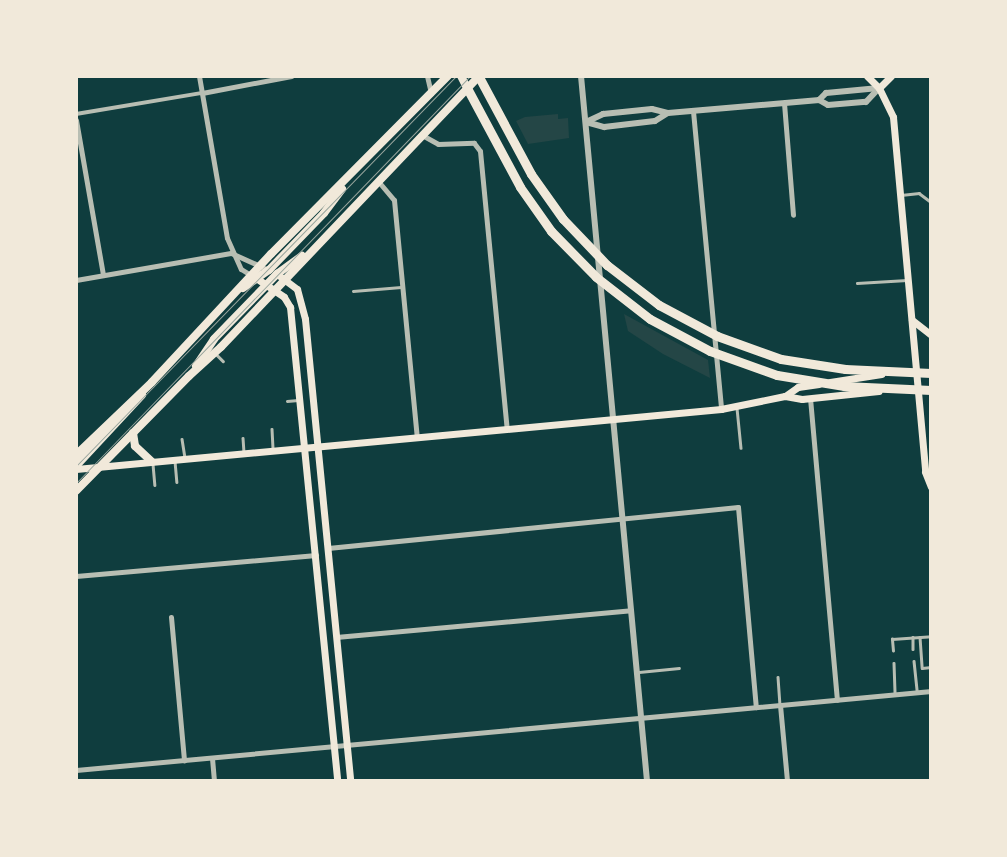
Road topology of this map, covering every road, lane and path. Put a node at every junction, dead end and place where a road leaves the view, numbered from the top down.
1 (199, 76) edge
2 (291, 76) edge
3 (427, 76) edge
4 (448, 76) edge
5 (461, 76) edge
6 (479, 76) edge
7 (581, 76) edge
8 (866, 76) edge
9 (889, 77) edge
10 (467, 88) junction
11 (879, 88) junction
12 (202, 92) junction
13 (431, 94) junction
14 (819, 100) junction
15 (784, 104) junction
16 (694, 111) junction
17 (668, 113) junction
18 (76, 114) edge
19 (76, 120) edge
20 (586, 122) junction
21 (422, 135) junction
22 (353, 175) junction
23 (378, 181) junction
24 (899, 195) junction
25 (931, 202) edge
26 (793, 215) dead end
27 (231, 253) junction
28 (308, 253) junction
29 (260, 266) junction
30 (269, 270) junction
31 (277, 274) junction
32 (103, 275) junction
33 (255, 278) junction
34 (285, 279) junction
35 (908, 279) junction
36 (76, 280) edge
37 (857, 283) dead end
38 (267, 285) junction
39 (403, 287) junction
40 (275, 290) junction
41 (353, 291) dead end
42 (912, 320) junction
43 (931, 336) edge
44 (215, 353) junction
45 (223, 361) dead end
46 (931, 365) edge
47 (916, 371) junction
48 (931, 372) edge
49 (189, 376) junction
50 (152, 382) junction
51 (931, 390) edge
52 (918, 391) junction
53 (785, 396) junction
54 (810, 398) junction
55 (300, 400) junction
56 (287, 401) dead end
57 (737, 406) junction
58 (721, 409) junction
59 (614, 418) junction
60 (508, 428) junction
61 (272, 429) dead end
62 (133, 433) junction
63 (243, 438) dead end
64 (417, 438) junction
65 (182, 439) dead end
66 (318, 447) junction
67 (305, 448) junction
68 (741, 448) dead end
69 (274, 451) junction
70 (244, 454) junction
71 (76, 455) edge
72 (185, 459) junction
73 (175, 460) junction
74 (152, 462) junction
75 (100, 467) junction
76 (76, 468) edge
77 (177, 482) dead end
78 (155, 485) dead end
79 (931, 487) edge
80 (76, 491) edge
81 (623, 519) junction
82 (328, 548) junction
83 (316, 555) junction
84 (76, 576) edge
85 (631, 610) junction
86 (171, 617) dead end
87 (931, 636) edge
88 (336, 637) junction
89 (920, 637) junction
90 (913, 638) junction
91 (914, 649) dead end
92 (893, 651) dead end
93 (914, 661) dead end
94 (894, 663) dead end
95 (931, 667) edge
96 (679, 668) dead end
97 (637, 673) junction
98 (778, 677) dead end
99 (931, 691) edge
100 (917, 693) junction
101 (896, 694) junction
102 (837, 700) junction
103 (780, 705) junction
104 (756, 707) junction
105 (641, 718) junction
106 (347, 745) junction
107 (334, 747) junction
108 (212, 758) junction
109 (184, 760) junction
110 (76, 770) edge
111 (787, 780) edge
112 (214, 781) edge
113 (337, 781) edge
114 (350, 781) edge
115 (647, 781) edge
116 (780, 781) edge

1 - 12 street
2 - 12 street
3 - 13 street
4 - 13 main road
5 - 10 main road
6 - 10 main road
6 - 48 highway
7 - 20 street
8 - 11 main road
9 - 11 main road
10 - 21 main road
10 - 51 highway
11 - 14 street
11 - 14 street
11 - 24 main road
12 - 18 street
12 - 27 street
13 - 22 main road
14 - 15 street
15 - 16 street
15 - 26 street
16 - 17 street
16 - 58 street
17 - 20 street
17 - 20 street
19 - 32 street
20 - 59 street
21 - 23 main road
21 - 60 street
22 - 29 main road
22 - 30 main road
23 - 28 main road
23 - 39 street
24 - 25 lane
24 - 35 main road
27 - 29 street
27 - 32 street
27 - 33 street
28 - 31 main road
28 - 34 main road
29 - 30 street
29 - 33 main road
30 - 31 street
30 - 33 main road
31 - 34 main road
31 - 38 main road
32 - 36 street
33 - 38 main road
33 - 50 main road
34 - 40 main road
34 - 66 main road
35 - 37 lane
35 - 42 main road
38 - 40 main road
38 - 49 main road
39 - 41 lane
39 - 64 street
40 - 44 main road
40 - 55 main road
42 - 43 main road
42 - 47 main road
44 - 45 lane
44 - 49 main road
46 - 47 highway
47 - 48 main road
47 - 52 main road
47 - 53 main road
49 - 62 main road
50 - 71 main road
50 - 76 main road
51 - 52 main road
52 - 54 main road
52 - 79 main road
53 - 54 main road
53 - 57 main road
54 - 102 street
55 - 56 lane
55 - 67 main road
57 - 58 main road
57 - 68 lane
58 - 59 main road
59 - 60 main road
59 - 81 street
60 - 64 main road
61 - 69 lane
62 - 74 main road
62 - 75 main road
63 - 70 lane
64 - 66 main road
65 - 72 lane
66 - 67 main road
66 - 82 main road
67 - 69 main road
67 - 83 main road
69 - 70 main road
70 - 72 main road
72 - 73 main road
73 - 74 main road
73 - 77 lane
74 - 75 main road
74 - 78 lane
75 - 76 main road
75 - 80 main road
81 - 82 street
81 - 85 street
81 - 104 street
82 - 88 main road
83 - 84 street
83 - 107 main road
85 - 88 street
85 - 97 street
86 - 109 street
87 - 89 lane
88 - 106 main road
89 - 90 lane
89 - 95 lane
90 - 91 lane
90 - 92 lane
93 - 100 lane
94 - 101 lane
96 - 97 lane
97 - 105 street
98 - 103 lane
99 - 100 street
100 - 101 street
101 - 102 street
102 - 103 street
103 - 104 street
103 - 111 street
104 - 105 street
105 - 106 street
105 - 115 street
106 - 107 street
106 - 114 main road
107 - 108 street
107 - 113 main road
108 - 109 street
108 - 112 street
109 - 110 street
111 - 116 lane

